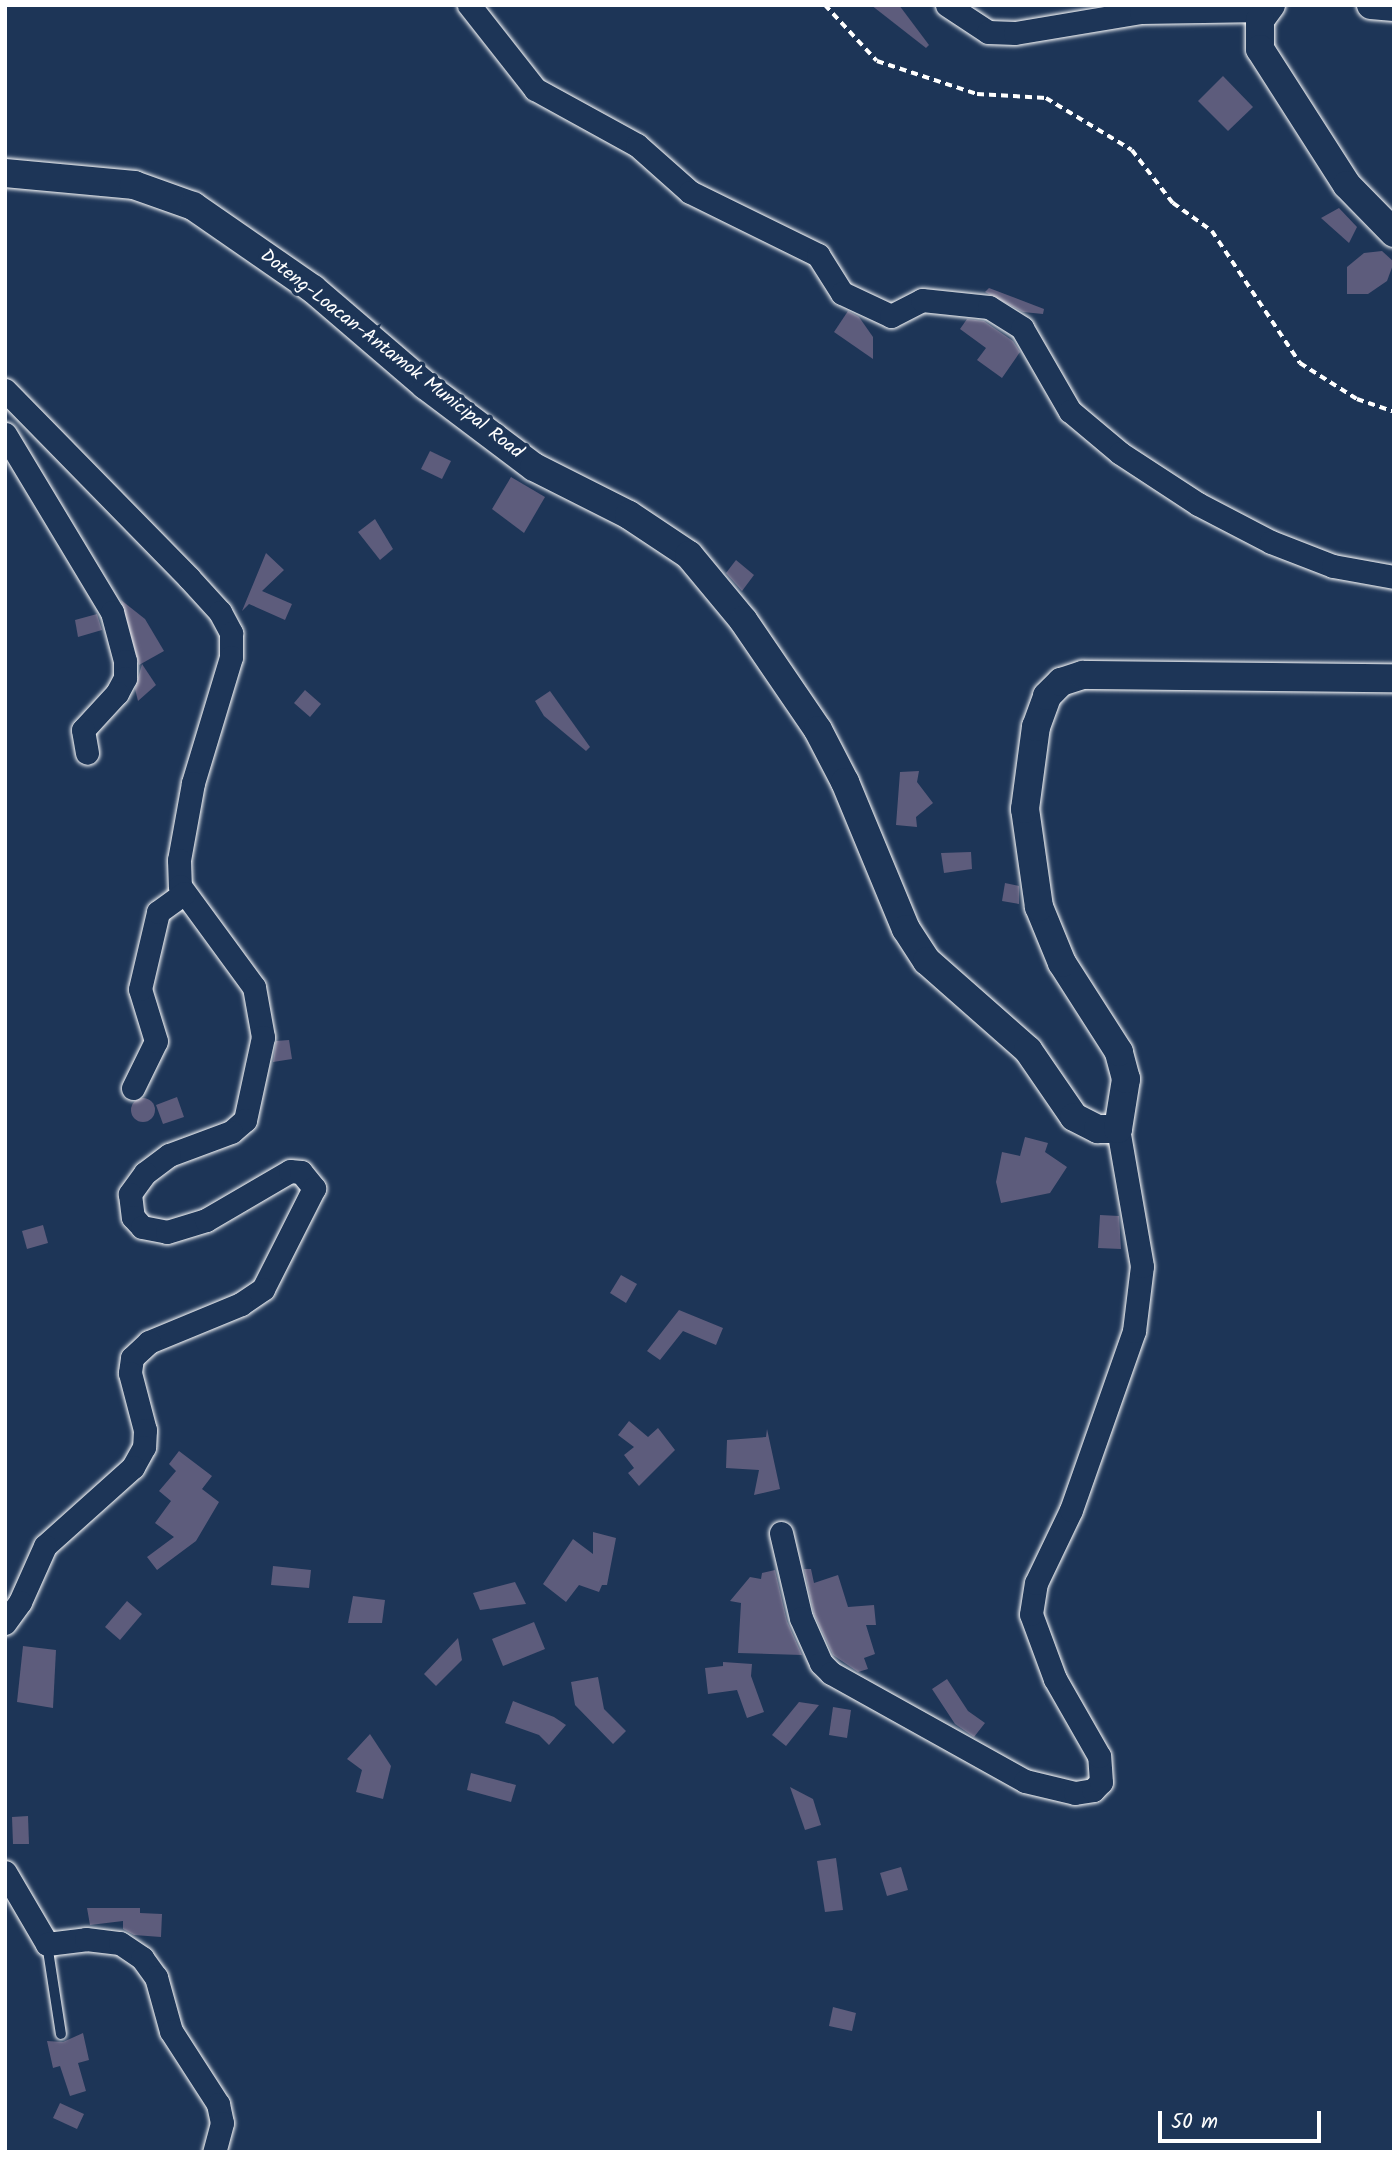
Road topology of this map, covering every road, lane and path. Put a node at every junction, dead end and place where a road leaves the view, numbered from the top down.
1 (469, 5) edge
2 (825, 5) edge
3 (947, 5) edge
4 (1371, 5) edge
5 (1268, 7) edge
6 (1394, 7) edge
7 (5, 173) edge
8 (1394, 233) edge
9 (5, 390) edge
10 (1394, 412) edge
11 (5, 435) edge
12 (1394, 577) edge
13 (1394, 678) edge
14 (87, 753) dead end
15 (184, 892) junction
16 (133, 1088) dead end
17 (1118, 1129) junction
18 (781, 1533) dead end
19 (5, 1623) edge
20 (5, 1872) edge
21 (47, 1944) junction
22 (61, 2034) dead end
23 (214, 2152) edge

1 - 12 street
2 - 10 path
3 - 5 street
4 - 6 street
5 - 8 street
7 - 17 street, Doteng-Loacan-Antamok Municipal Road
9 - 15 street
11 - 14 street
13 - 17 street
15 - 16 street
15 - 19 street
17 - 18 street
20 - 21 street
21 - 22 lane
21 - 23 street

